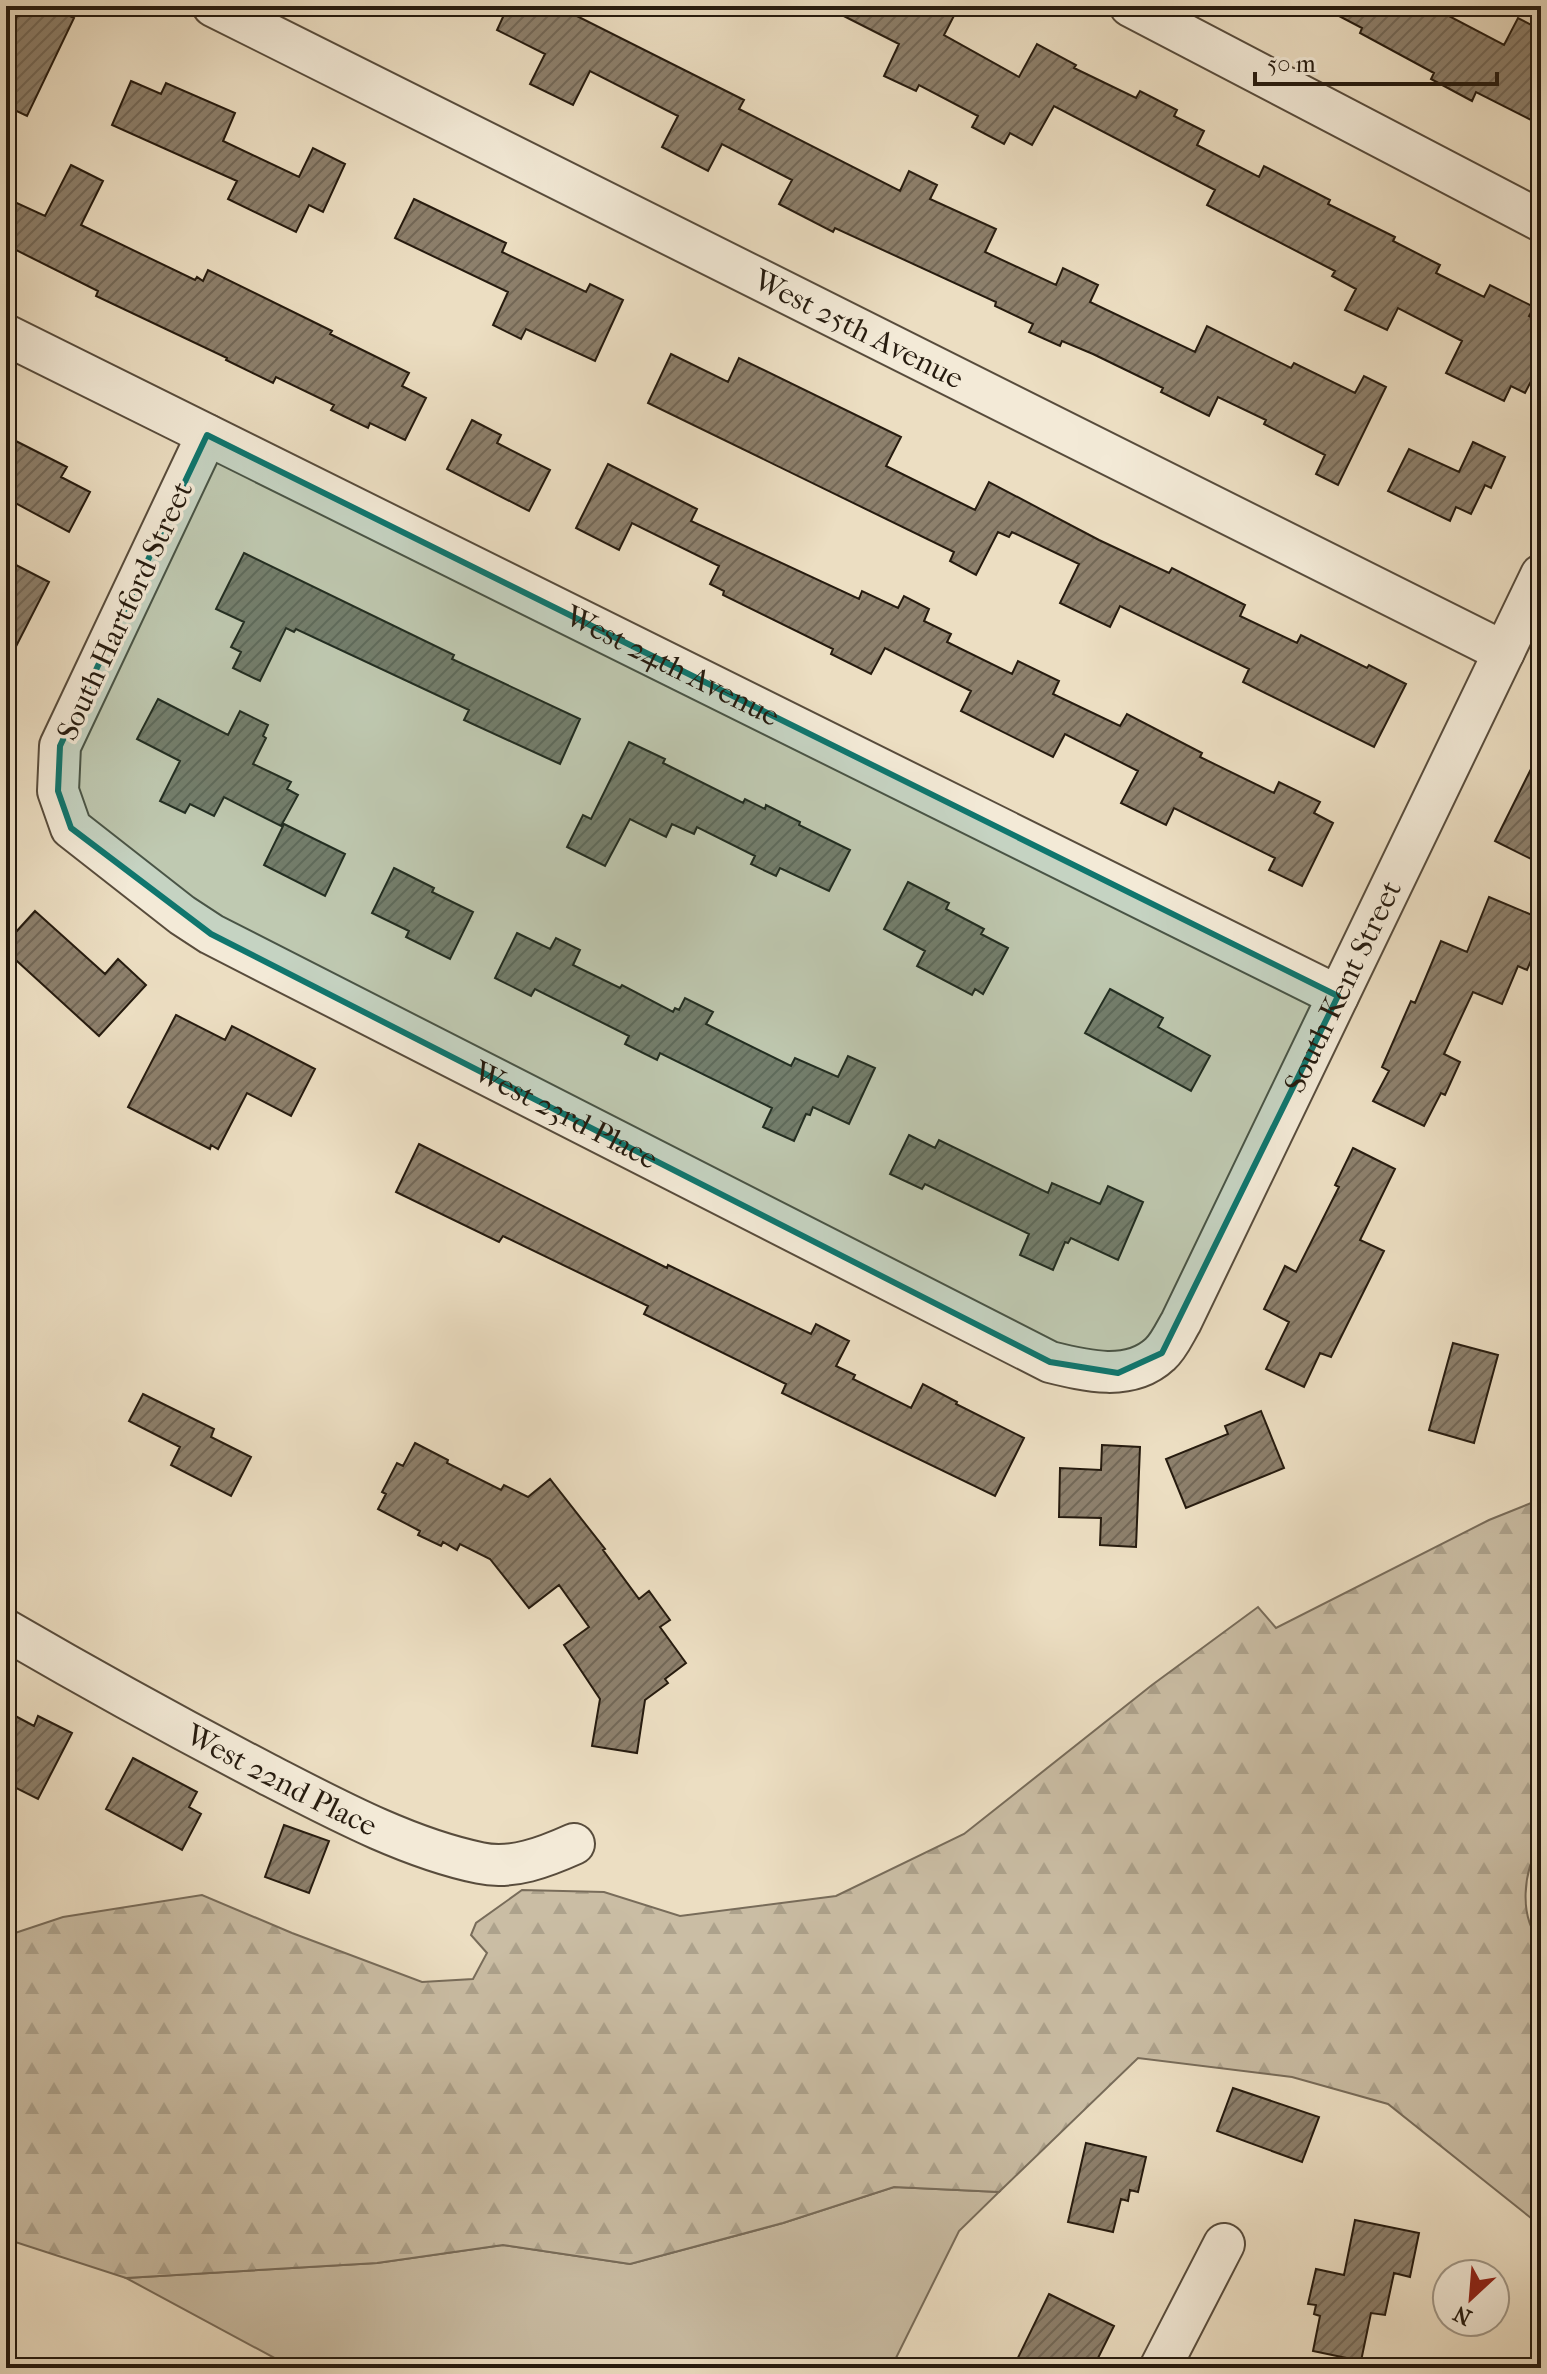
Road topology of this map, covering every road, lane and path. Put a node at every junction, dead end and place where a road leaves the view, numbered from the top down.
1 (213, 6) edge
2 (1130, 6) edge
3 (1541, 221) edge
4 (6, 335) edge
5 (207, 435) junction
6 (1541, 575) edge
7 (1504, 652) junction
8 (58, 791) joint
9 (1338, 996) junction
10 (1118, 1373) joint
11 (6, 1630) edge
12 (574, 1844) dead end
13 (1224, 2244) dead end
14 (1160, 2368) edge

1 - 7 street, West 25th Avenue
2 - 3 street
4 - 5 street, West 24th Avenue
5 - 8 street, South Hartford Street
5 - 9 street, West 24th Avenue
6 - 7 street, South Kent Street
7 - 9 street, South Kent Street
8 - 10 street, West 23rd Place
9 - 10 street, South Kent Street
11 - 12 street, West 22nd Place
13 - 14 street

